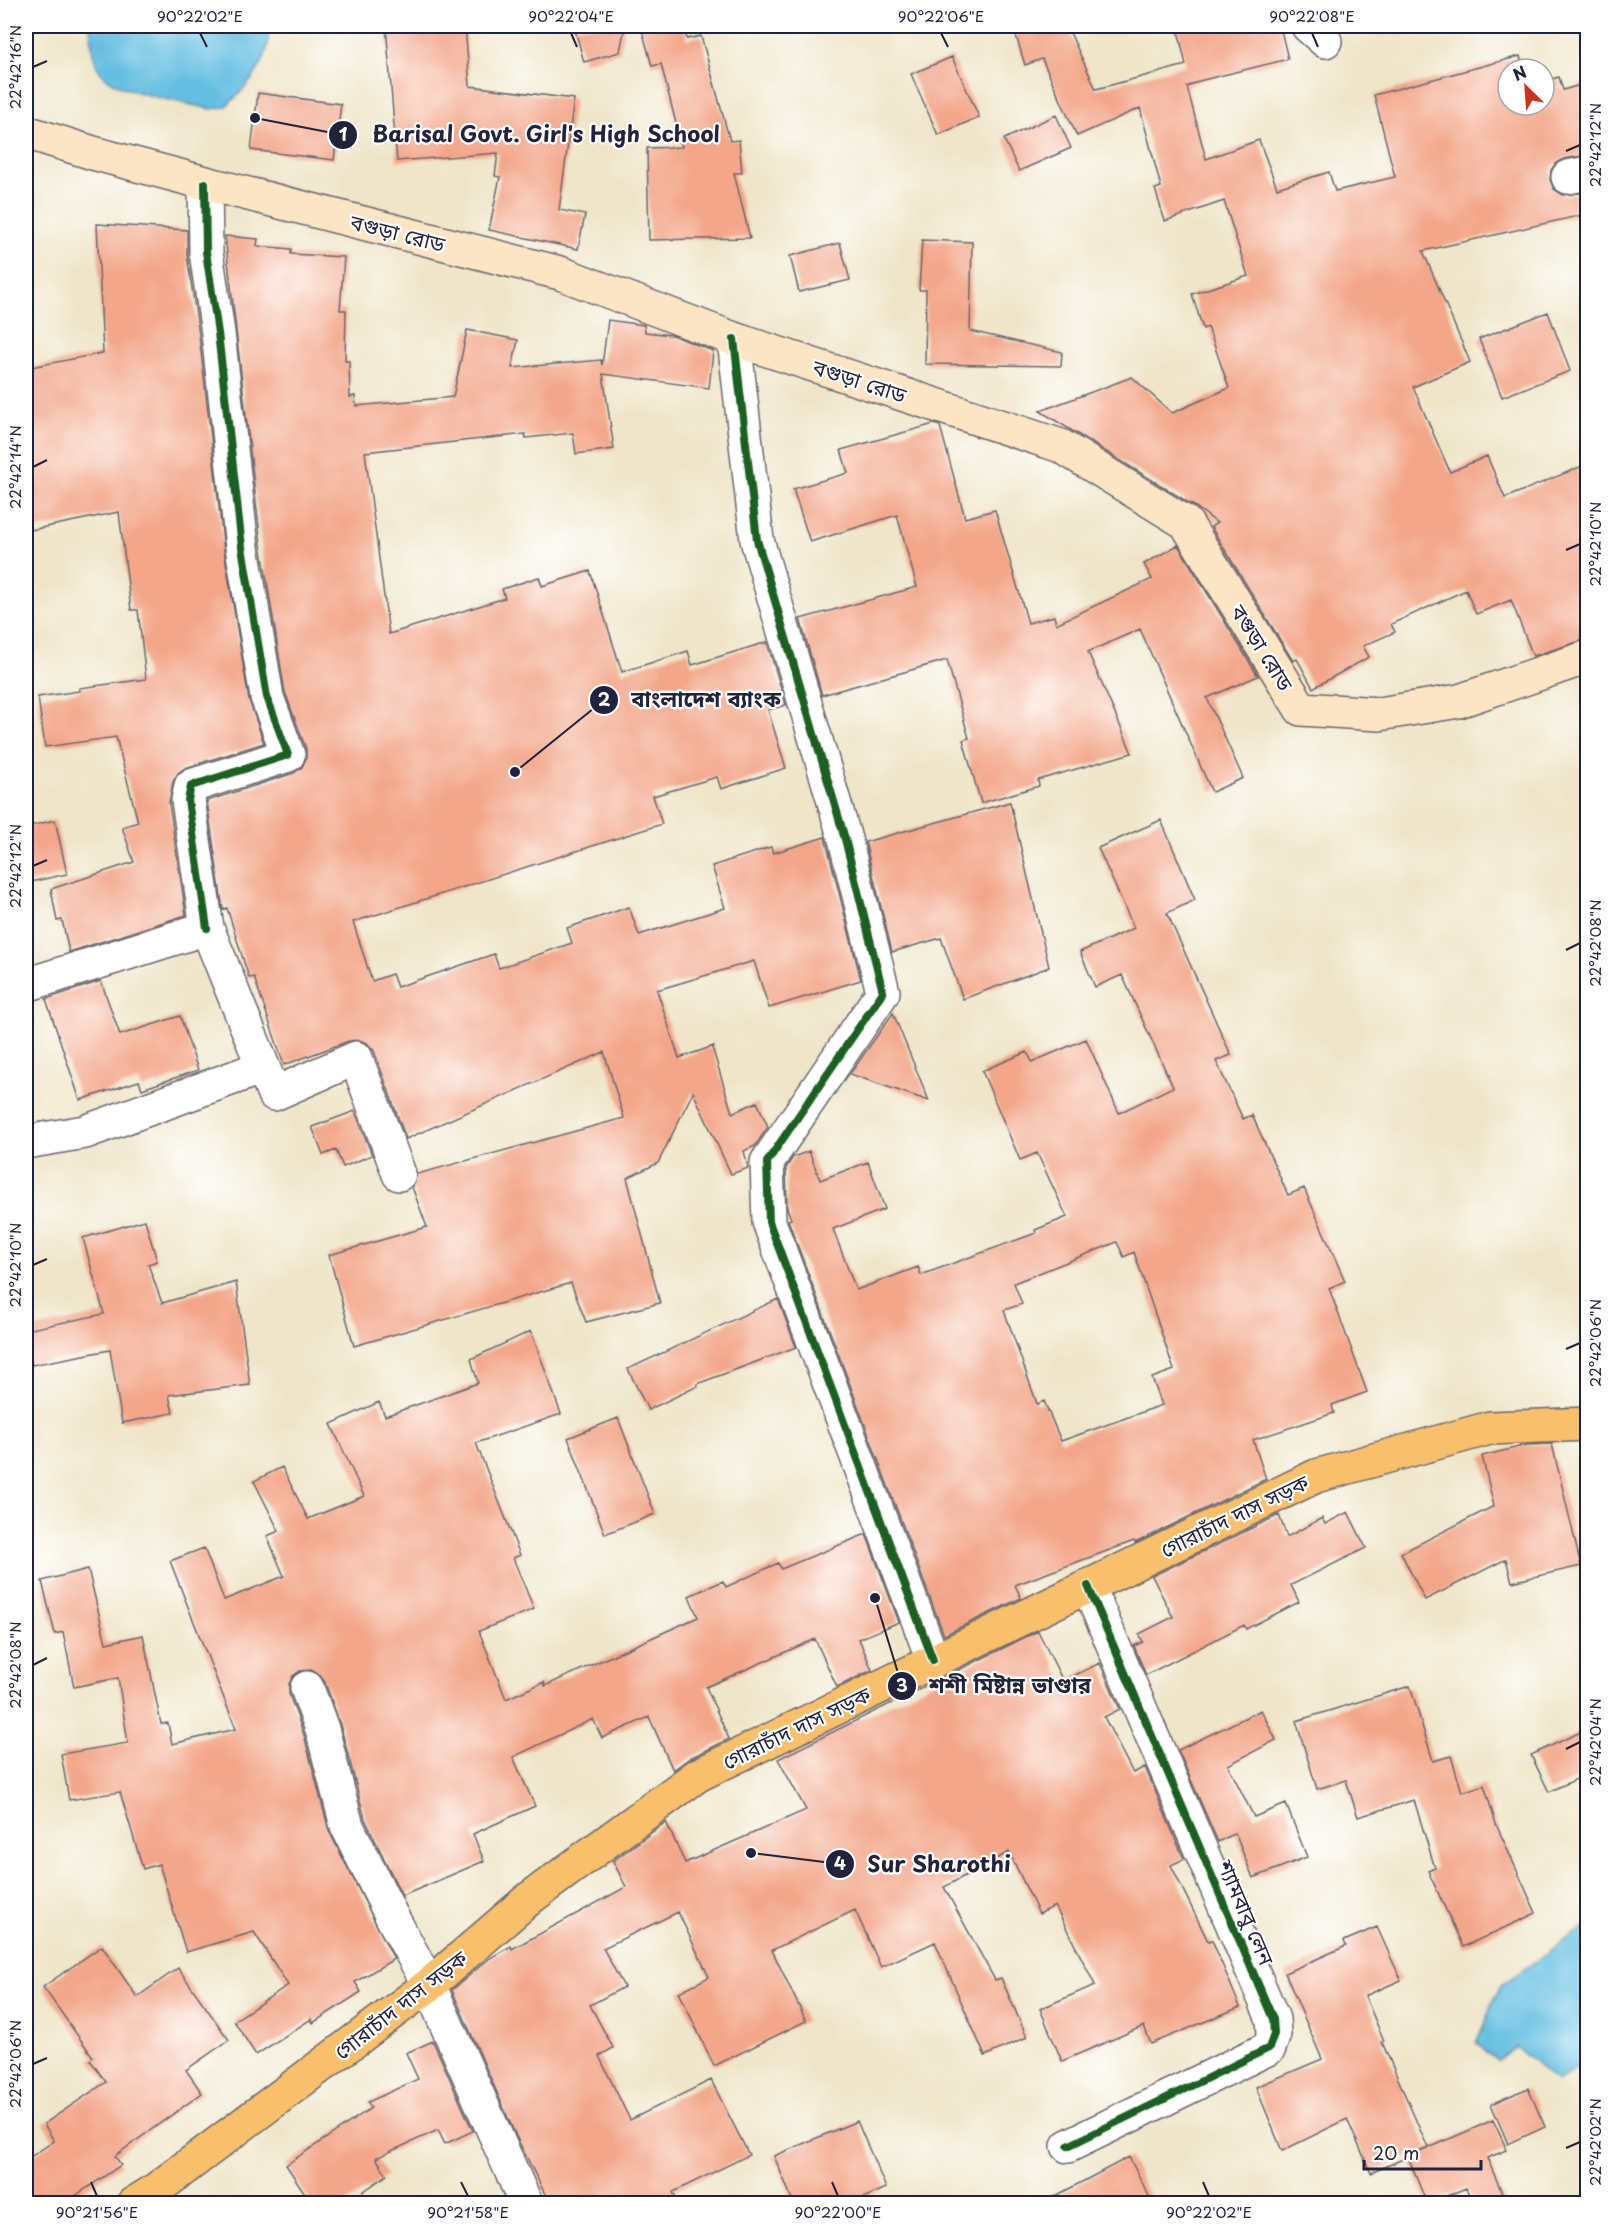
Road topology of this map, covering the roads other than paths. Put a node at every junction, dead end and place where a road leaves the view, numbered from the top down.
1 (26, 132) edge
2 (205, 183) junction
3 (735, 339) junction
4 (1587, 657) edge
5 (207, 928) junction
6 (26, 985) edge
7 (263, 1066) junction
8 (26, 1143) edge
9 (399, 1174) dead end
10 (1587, 1424) edge
11 (1088, 1586) junction
12 (933, 1660) junction
13 (307, 1688) dead end
14 (429, 1985) junction
15 (1068, 2146) dead end
16 (133, 2204) edge
17 (526, 2204) edge

1 - 2 main road, বগুড়া রোড
2 - 3 main road, বগুড়া রোড
2 - 5 street
3 - 4 main road, বগুড়া রোড
3 - 12 street
5 - 6 street
5 - 7 street
7 - 8 street
7 - 9 street
10 - 11 main road, গোরাচাঁদ দাস সড়ক
11 - 12 main road, গোরাচাঁদ দাস সড়ক
11 - 15 street, শ্যামবাবু লেন
12 - 14 main road, গোরাচাঁদ দাস সড়ক
13 - 14 street
14 - 16 main road, গোরাচাঁদ দাস সড়ক
14 - 17 street

